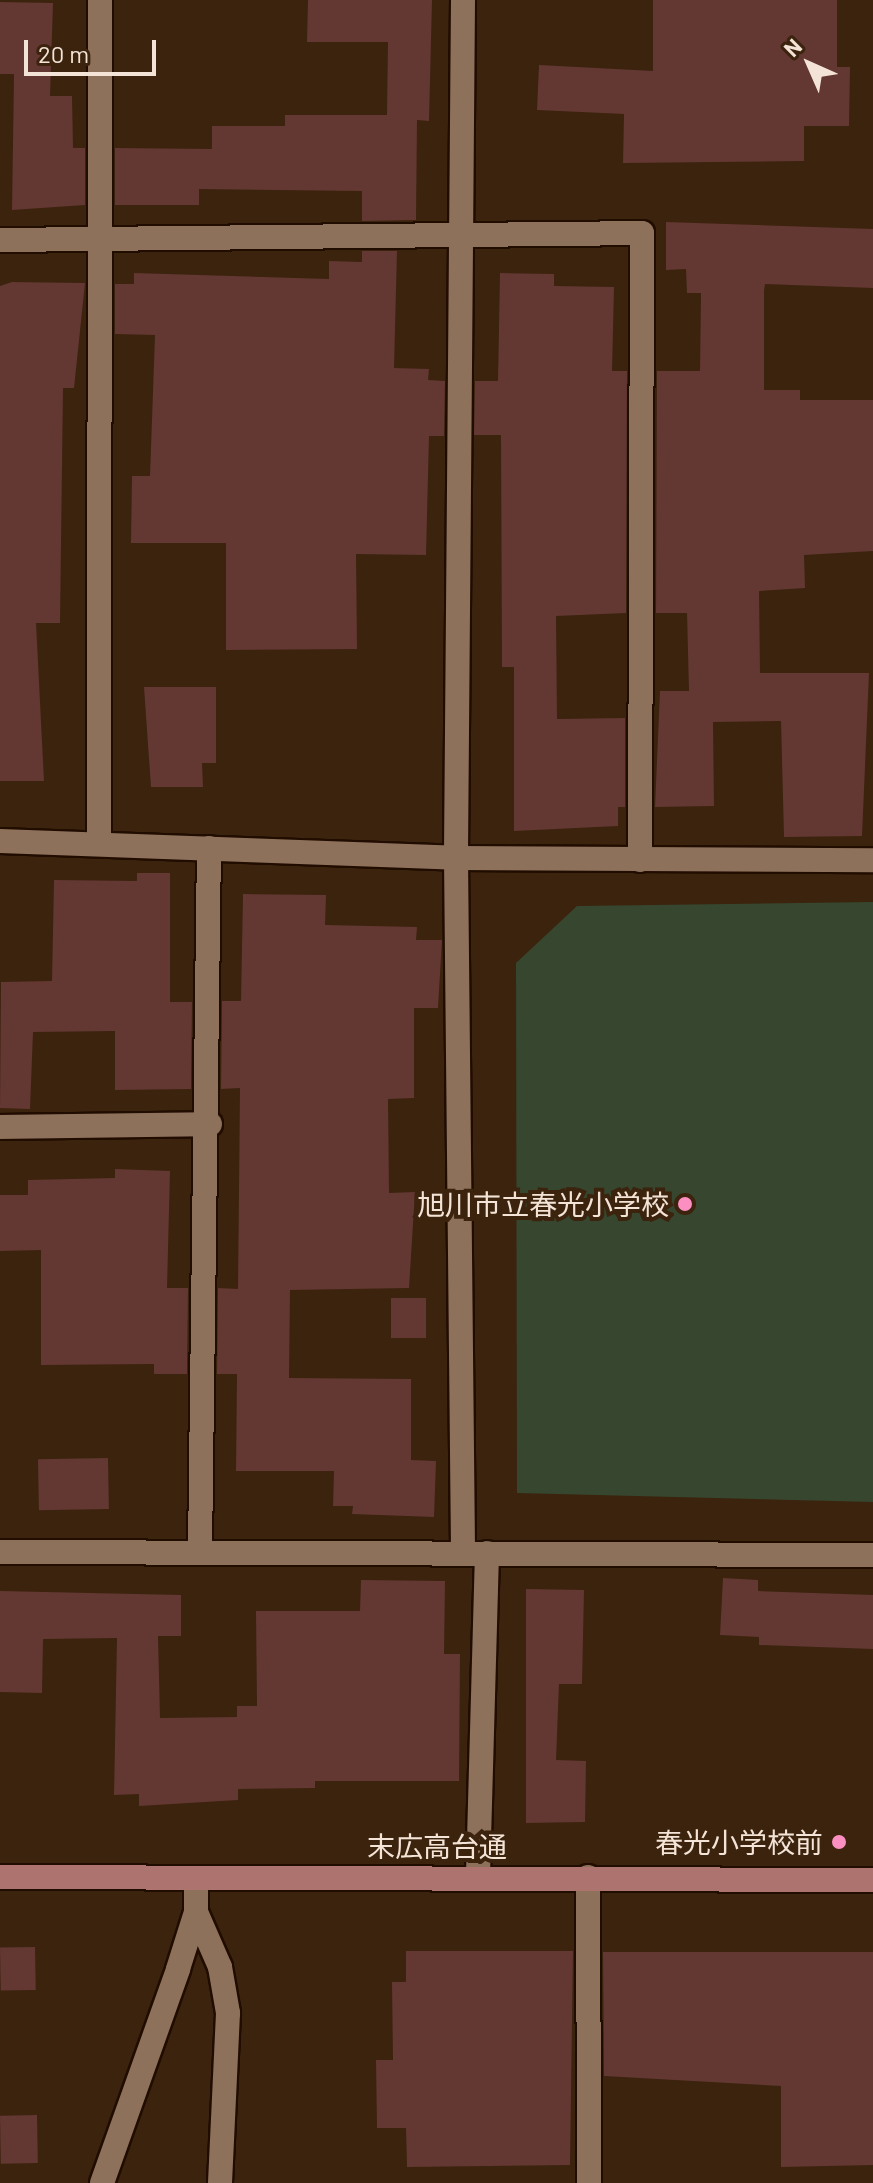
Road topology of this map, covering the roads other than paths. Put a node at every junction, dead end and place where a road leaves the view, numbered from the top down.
1 (100, 0) edge
2 (463, 0) edge
3 (461, 238) junction
4 (101, 239) junction
5 (0, 240) edge
6 (0, 841) edge
7 (99, 844) junction
8 (209, 848) junction
9 (456, 858) junction
10 (640, 860) junction
11 (873, 860) edge
12 (210, 1124) junction
13 (0, 1127) edge
14 (200, 1551) junction
15 (0, 1552) edge
16 (475, 1553) junction
17 (873, 1555) edge
18 (478, 1875) junction
19 (0, 1877) edge
20 (588, 1877) junction
21 (196, 1878) junction
22 (873, 1880) edge
23 (196, 1912) junction
24 (102, 2183) edge
25 (220, 2183) edge
26 (589, 2183) edge

1 - 4 street
2 - 3 street
3 - 4 street
3 - 9 street
3 - 10 street
4 - 5 street
4 - 7 street
6 - 7 street
7 - 8 street
8 - 9 street
8 - 12 street
9 - 10 street
9 - 16 street
10 - 11 street
12 - 13 street
12 - 14 street
14 - 15 street
14 - 16 street
16 - 17 street
16 - 18 street
18 - 20 street, 末広高台通
18 - 21 street, 末広高台通
19 - 21 street, 末広高台通
20 - 22 street, 末広高台通
20 - 26 street
21 - 23 street
23 - 24 street
23 - 25 street

